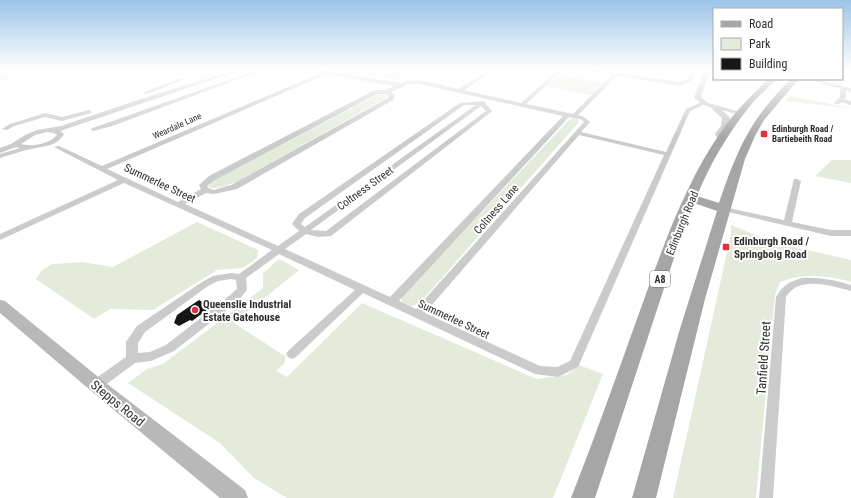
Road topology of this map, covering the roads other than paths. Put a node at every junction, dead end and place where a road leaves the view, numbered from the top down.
1 (143, 93) edge
2 (163, 93) edge
3 (175, 93) edge
4 (197, 93) edge
5 (278, 93) edge
6 (373, 93) edge
7 (389, 93) edge
8 (469, 93) edge
9 (534, 93) edge
10 (595, 93) edge
11 (698, 93) edge
12 (763, 93) edge
13 (781, 93) edge
14 (843, 93) edge
15 (489, 98) junction
16 (482, 103) junction
17 (851, 103) edge
18 (522, 104) junction
19 (705, 104) junction
20 (110, 105) dead end
21 (95, 110) dead end
22 (750, 114) junction
23 (574, 116) junction
24 (3, 129) edge
25 (93, 130) dead end
26 (49, 131) junction
27 (22, 132) junction
28 (577, 133) junction
29 (62, 134) junction
30 (722, 139) junction
31 (18, 143) junction
32 (56, 144) junction
33 (31, 147) junction
34 (0, 151) edge
35 (668, 154) junction
36 (0, 156) edge
37 (101, 169) junction
38 (124, 180) junction
39 (797, 180) dead end
40 (205, 190) junction
41 (691, 198) junction
42 (178, 205) junction
43 (724, 209) junction
44 (787, 223) junction
45 (305, 232) junction
46 (851, 233) edge
47 (0, 237) edge
48 (279, 250) junction
49 (241, 277) junction
50 (851, 288) edge
51 (361, 290) junction
52 (391, 303) junction
53 (0, 305) edge
54 (417, 315) junction
55 (292, 354) dead end
56 (132, 360) junction
57 (96, 385) junction
58 (237, 498) edge
59 (583, 498) edge
60 (644, 498) edge
61 (766, 498) edge

1 - 20 street
2 - 26 street
3 - 29 street
4 - 25 street
5 - 37 street, Weardale Lane
6 - 40 street
7 - 40 street
8 - 15 street
9 - 18 street
10 - 23 street, Coltness Lane
11 - 19 street
12 - 22 main road, Edinburgh Road / A8
13 - 22 main road, Edinburgh Road / A8
14 - 17 street
15 - 16 street, Coltness Street
15 - 18 street
16 - 45 street, Coltness Street
16 - 45 street
16 - 45 street
18 - 23 street
19 - 22 street
19 - 22 street
19 - 30 street
19 - 35 street, Summerlee Street
21 - 24 street
22 - 30 main road, Edinburgh Road / A8
22 - 43 main road, Edinburgh Road / A8
23 - 28 street, Coltness Lane
23 - 52 street, Coltness Lane
24 - 27 street
26 - 27 street
26 - 29 street
27 - 31 street
28 - 35 street
28 - 54 street, Coltness Lane
29 - 32 street
30 - 41 main road, Edinburgh Road / A8
31 - 33 street
31 - 34 street
32 - 33 street, Summerlee Street
32 - 37 street, Summerlee Street
33 - 36 street, Summerlee Street
35 - 54 street, Summerlee Street
37 - 38 street, Summerlee Street
38 - 42 street, Summerlee Street
38 - 47 street
39 - 44 street
40 - 42 street
41 - 43 main road
41 - 59 main road, Edinburgh Road / A8
42 - 48 street, Summerlee Street
43 - 44 street
43 - 60 main road, Edinburgh Road / A8
44 - 46 street
45 - 48 street, Coltness Street
48 - 49 street, Coltness Street
48 - 51 street, Summerlee Street
49 - 56 street
49 - 56 street
50 - 61 street, Tanfield Street
51 - 52 street, Summerlee Street
51 - 55 street
52 - 54 street, Summerlee Street
53 - 57 main road, Stepps Road
56 - 57 street
57 - 58 main road, Stepps Road

